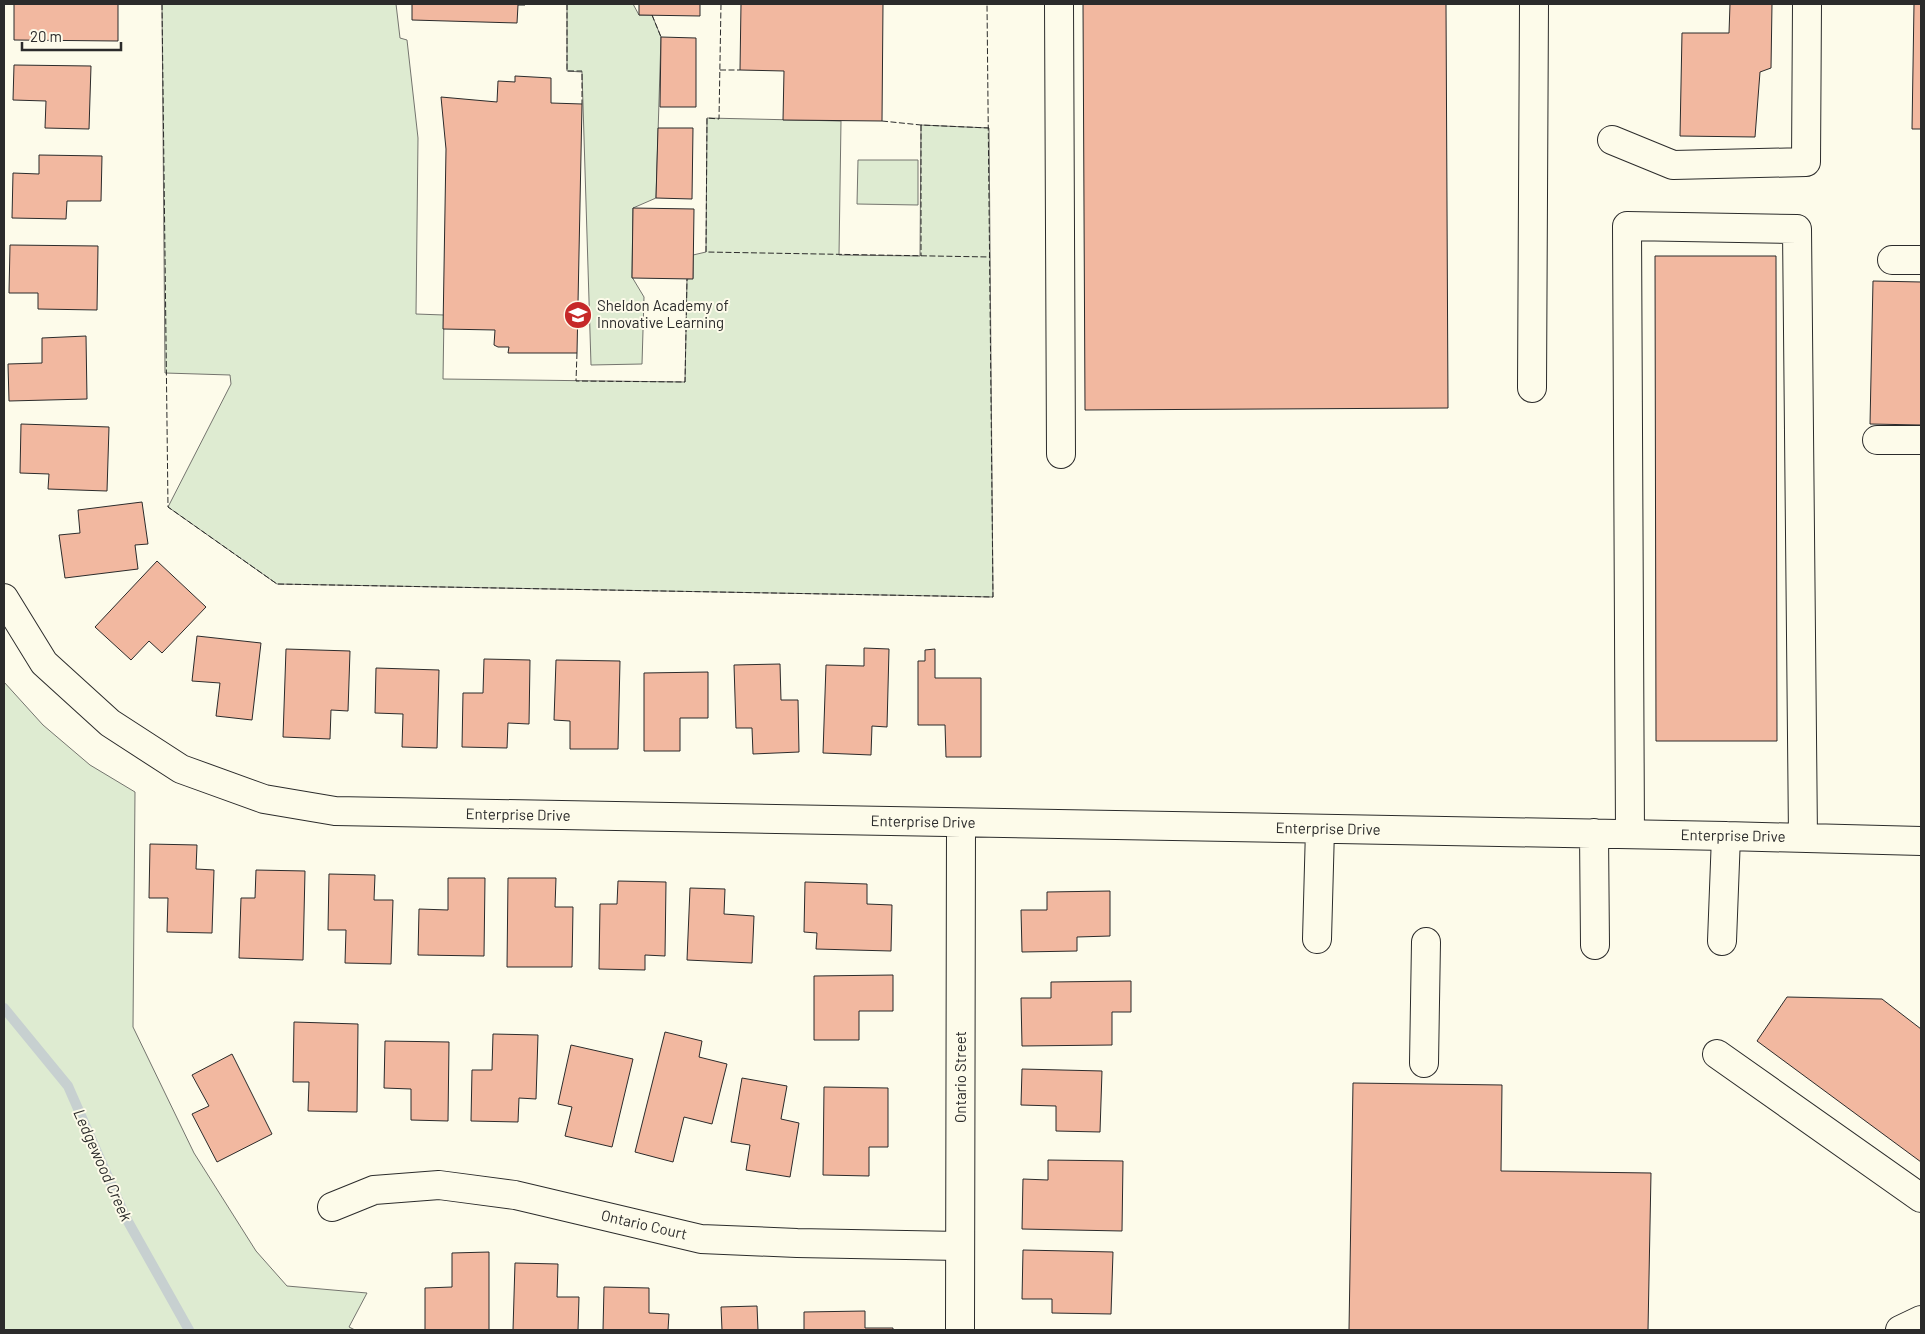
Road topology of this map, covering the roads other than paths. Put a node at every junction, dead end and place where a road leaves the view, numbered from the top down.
1 (1059, 4) edge
2 (1534, 4) edge
3 (1806, 4) edge
4 (1612, 140) dead end
5 (1892, 260) dead end
6 (1921, 260) edge
7 (1532, 388) dead end
8 (1877, 440) dead end
9 (1921, 440) edge
10 (1061, 454) dead end
11 (4, 598) edge
12 (961, 823) junction
13 (1320, 829) junction
14 (1594, 834) junction
15 (1630, 834) junction
16 (1726, 836) junction
17 (1803, 838) junction
18 (1921, 841) edge
19 (1317, 939) dead end
20 (1722, 941) dead end
21 (1426, 942) dead end
22 (1595, 945) dead end
23 (1717, 1054) dead end
24 (1424, 1063) dead end
25 (1921, 1198) edge
26 (332, 1207) dead end
27 (960, 1246) junction
28 (1921, 1320) edge
29 (960, 1330) edge
30 (1900, 1330) edge

1 - 10 street
2 - 7 street
3 - 4 street
5 - 6 street
8 - 9 street
11 - 12 street, Enterprise Drive
12 - 13 street, Enterprise Drive
12 - 27 street, Ontario Street
13 - 14 street, Enterprise Drive
13 - 19 street
14 - 15 street, Enterprise Drive
14 - 22 street
15 - 16 street, Enterprise Drive
15 - 17 street
16 - 17 street, Enterprise Drive
16 - 20 street
17 - 18 street, Enterprise Drive
21 - 24 street
23 - 25 street
26 - 27 street, Ontario Court
27 - 29 street, Ontario Street
28 - 30 street

